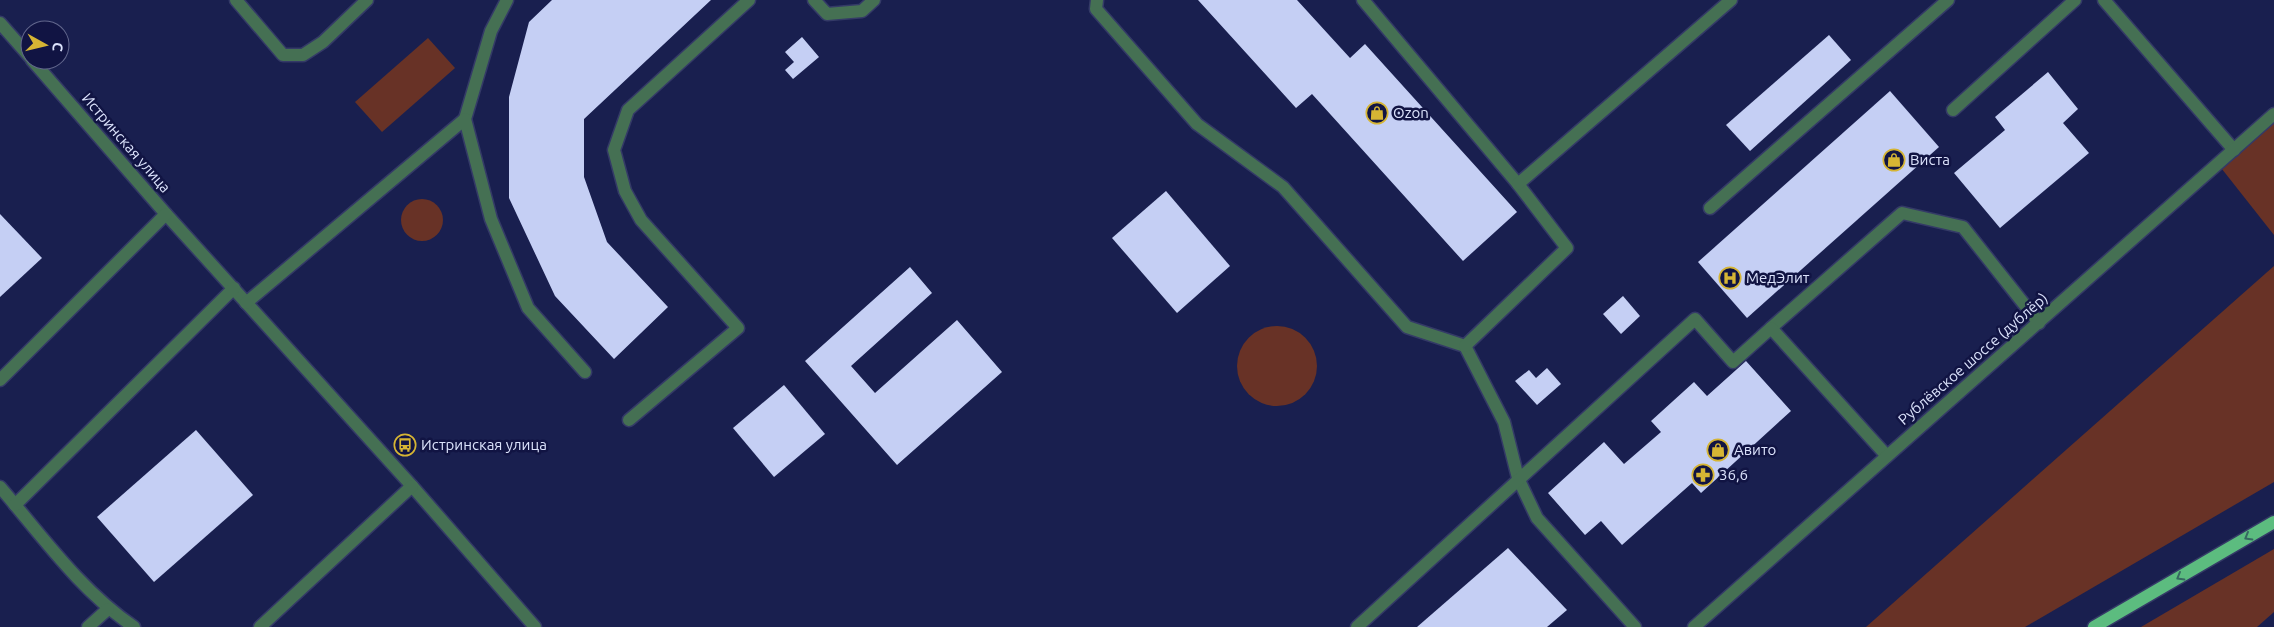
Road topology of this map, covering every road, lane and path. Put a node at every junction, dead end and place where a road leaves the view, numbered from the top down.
1 (236, 0) edge
2 (367, 0) edge
3 (507, 0) edge
4 (748, 0) edge
5 (814, 0) edge
6 (874, 0) edge
7 (1097, 0) edge
8 (1363, 0) edge
9 (1731, 0) edge
10 (1948, 0) edge
11 (2076, 0) edge
12 (2104, 0) edge
13 (0, 23) edge
14 (20, 46) edge
15 (41, 70) edge
16 (1953, 110) dead end
17 (2274, 114) edge
18 (465, 119) junction
19 (2234, 150) junction
20 (1518, 184) junction
21 (1710, 208) dead end
22 (166, 214) junction
23 (234, 288) junction
24 (246, 302) junction
25 (2039, 323) junction
26 (1772, 328) junction
27 (1465, 346) junction
28 (585, 372) dead end
29 (0, 380) edge
30 (629, 420) dead end
31 (1887, 456) junction
32 (1518, 478) junction
33 (412, 486) junction
34 (0, 487) edge
35 (15, 504) junction
36 (2274, 522) edge
37 (108, 609) junction
38 (88, 627) edge
39 (134, 627) edge
40 (260, 627) edge
41 (535, 627) edge
42 (1357, 627) edge
43 (1635, 627) edge
44 (1694, 627) edge
45 (2094, 627) edge

1 - 2 street
3 - 18 street
4 - 30 street
5 - 6 street
7 - 27 street
8 - 20 street
9 - 20 street
10 - 21 street
11 - 16 street
12 - 19 street
13 - 14 street, Истринская улица
15 - 22 street, Истринская улица
17 - 19 street, Рублёвское шоссе (дублёр)
18 - 24 street
18 - 28 street
19 - 25 street, Рублёвское шоссе (дублёр)
20 - 27 street
22 - 23 street, Истринская улица
22 - 29 street
23 - 24 street, Истринская улица
23 - 35 street
24 - 33 street, Истринская улица
25 - 26 street
25 - 31 street, Рублёвское шоссе (дублёр)
26 - 31 street
26 - 32 street
27 - 32 street
31 - 44 street, Рублёвское шоссе (дублёр)
32 - 42 street
32 - 43 street
33 - 40 street
33 - 41 street, Истринская улица
34 - 35 street
35 - 37 street
36 -> 45 main road
37 - 38 street
37 - 39 street

